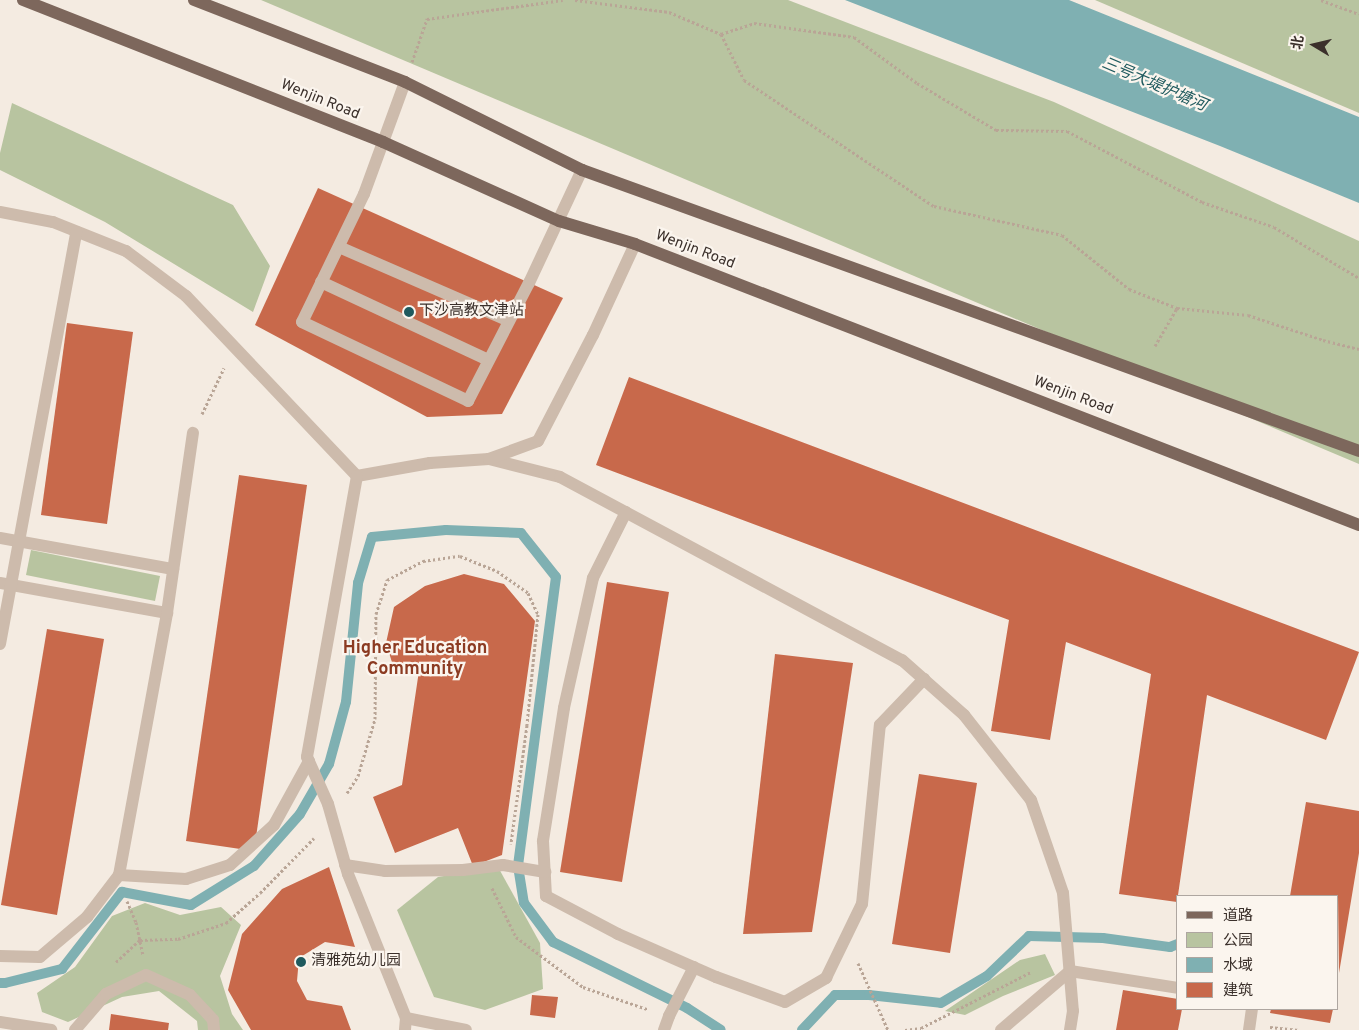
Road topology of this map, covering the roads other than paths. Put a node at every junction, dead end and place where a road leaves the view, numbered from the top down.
1 (23, 0) edge
2 (194, 0) edge
3 (405, 82) junction
4 (383, 142) junction
5 (582, 170) junction
6 (0, 212) edge
7 (559, 221) junction
8 (76, 232) junction
9 (635, 244) junction
10 (339, 247) junction
11 (321, 282) junction
12 (509, 321) junction
13 (488, 360) junction
14 (193, 433) road end
15 (1359, 451) edge
16 (489, 459) junction
17 (356, 476) junction
18 (626, 512) junction
19 (1359, 524) edge
20 (0, 538) edge
21 (19, 540) junction
22 (173, 569) junction
23 (6, 584) edge
24 (166, 613) junction
25 (0, 644) edge
26 (924, 679) junction
27 (309, 761) junction
28 (345, 865) junction
29 (542, 872) junction
30 (119, 875) junction
31 (0, 956) edge
32 (1069, 965) junction
33 (694, 967) junction
34 (1176, 988) edge
35 (1252, 1010) edge
36 (667, 1021) edge
37 (0, 1022) edge
38 (406, 1024) edge
39 (51, 1030) edge
40 (75, 1030) edge
41 (214, 1030) edge
42 (466, 1030) edge
43 (1001, 1030) edge
44 (1070, 1030) edge
45 (1249, 1030) edge

1 - 4 main road, Wenjin Road
2 - 3 main road
3 - 4 street
3 - 5 main road
4 - 7 main road, Wenjin Road
4 - 10 street
5 - 7 street
5 - 15 main road
6 - 8 street
7 - 9 main road, Wenjin Road
7 - 12 street
8 - 17 street
8 - 21 street
9 - 16 street
9 - 19 main road, Wenjin Road
10 - 11 street
10 - 12 street
11 - 13 street
11 - 13 street
12 - 13 street
14 - 22 street
16 - 17 street
16 - 18 street
17 - 27 street
18 - 26 street
18 - 29 street
20 - 21 street
21 - 22 street
21 - 23 street
22 - 24 street
23 - 24 street
23 - 25 street
24 - 30 street
26 - 32 street
26 - 33 street
27 - 28 street
27 - 30 street
28 - 29 street
28 - 38 street
29 - 33 street
30 - 31 street
32 - 34 street
32 - 43 street
32 - 44 street
33 - 36 street
35 - 45 street
37 - 39 street
38 - 42 street
40 - 41 street

